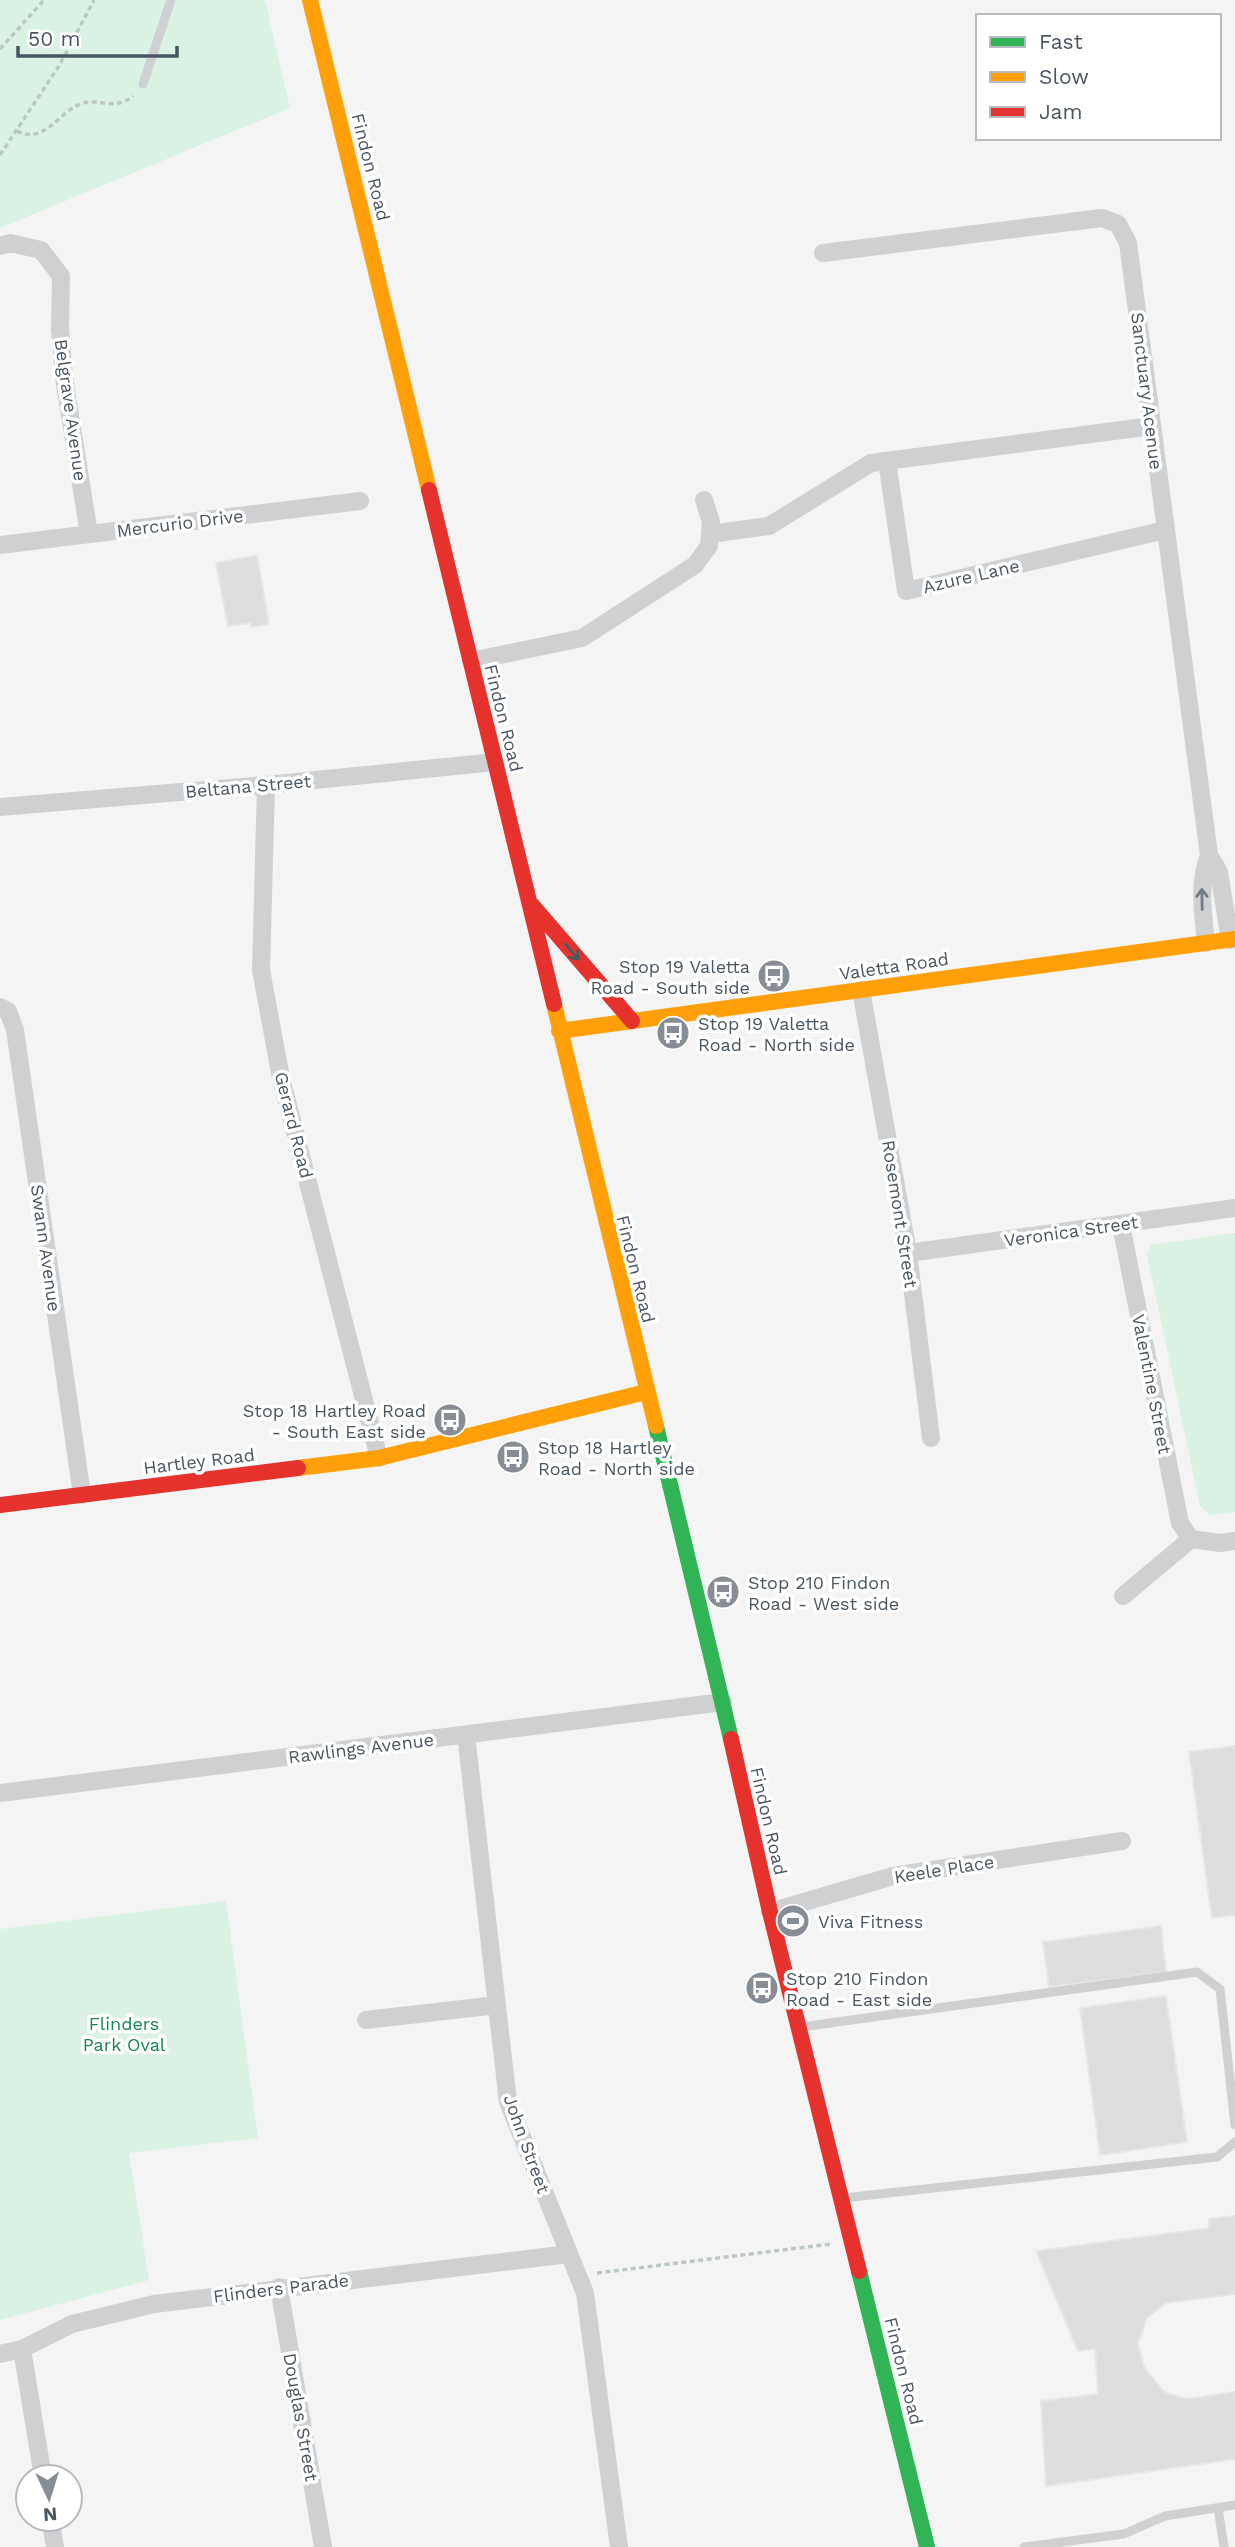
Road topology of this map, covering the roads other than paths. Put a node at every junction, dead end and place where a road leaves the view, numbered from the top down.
1 (171, 0) edge
2 (310, 0) edge
3 (144, 83) road end
4 (0, 246) edge
5 (823, 253) dead end
6 (1152, 426) junction
7 (887, 461) junction
8 (704, 500) dead end
9 (360, 501) dead end
10 (1165, 530) junction
11 (89, 534) junction
12 (710, 534) junction
13 (0, 545) edge
14 (471, 661) junction
15 (495, 762) junction
16 (266, 785) junction
17 (0, 807) edge
18 (1209, 856) junction
19 (528, 900) junction
20 (1232, 939) edge
21 (1206, 943) junction
22 (861, 990) junction
23 (0, 1007) edge
24 (632, 1021) junction
25 (559, 1031) junction
26 (1235, 1208) edge
27 (1121, 1225) junction
28 (908, 1253) junction
29 (646, 1392) junction
30 (931, 1438) dead end
31 (379, 1458) junction
32 (82, 1495) junction
33 (0, 1506) edge
34 (1191, 1539) junction
35 (1235, 1541) edge
36 (1123, 1596) dead end
37 (723, 1702) junction
38 (466, 1735) junction
39 (0, 1793) edge
40 (1122, 1841) dead end
41 (770, 1912) junction
42 (497, 2006) junction
43 (366, 2020) dead end
44 (799, 2027) junction
45 (1235, 2125) edge
46 (1235, 2142) edge
47 (841, 2198) junction
48 (569, 2254) junction
49 (279, 2287) junction
50 (22, 2349) junction
51 (0, 2354) edge
52 (41, 2463) edge
53 (1235, 2505) edge
54 (1218, 2508) junction
55 (323, 2547) edge
56 (619, 2547) edge
57 (927, 2547) edge
58 (1024, 2547) edge
59 (1224, 2547) edge

1 - 3 lane
2 - 14 main road, Findon Road
4 - 11 street, Belgrave Avenue
5 - 6 street, Sanctuary Acenue
6 - 7 street
6 - 10 street, Sanctuary Acenue
7 - 10 street, Azure Lane
7 - 12 street
8 - 12 street
9 - 11 street, Mercurio Drive
10 - 18 street, Sanctuary Acenue
11 - 13 street, Mercurio Drive
12 - 14 street
14 - 15 main road, Findon Road
15 - 16 street, Beltana Street
15 - 19 main road, Findon Road
16 - 17 street, Beltana Street
16 - 31 street, Gerard Road
18 - 20 street, Sanctuary Acenue
21 -> 18 street, Sanctuary Acenue
19 -> 24 main road
19 - 25 main road, Findon Road
20 - 21 main road, Valetta Road
21 - 22 main road, Valetta Road
22 - 24 main road, Valetta Road
22 - 28 street, Rosemont Street
23 - 32 street, Swann Avenue
24 - 25 main road, Valetta Road
25 - 29 main road, Findon Road
26 - 27 street, Veronica Street
27 - 28 street, Veronica Street
27 - 34 street, Valentine Street
28 - 30 street, Rosemont Street
29 - 31 main road, Hartley Road
29 - 37 main road, Findon Road
31 - 32 main road, Hartley Road
32 - 33 main road, Hartley Road
34 - 35 street
34 - 36 street
37 - 38 street, Rawlings Avenue
37 - 41 main road, Findon Road
38 - 39 street, Rawlings Avenue
38 - 42 street, John Street
40 - 41 street, Keele Place
41 - 44 main road, Findon Road
42 - 43 street
42 - 48 street, John Street
44 - 45 lane
44 - 47 main road, Findon Road
46 - 47 lane
47 - 57 main road, Findon Road
48 - 49 street, Flinders Parade
48 - 56 street, John Street
49 - 50 street, Flinders Parade
49 - 55 street, Douglas Street
50 - 51 street, Flinders Parade
50 - 52 street
53 - 54 lane
54 - 58 lane
54 - 59 lane

